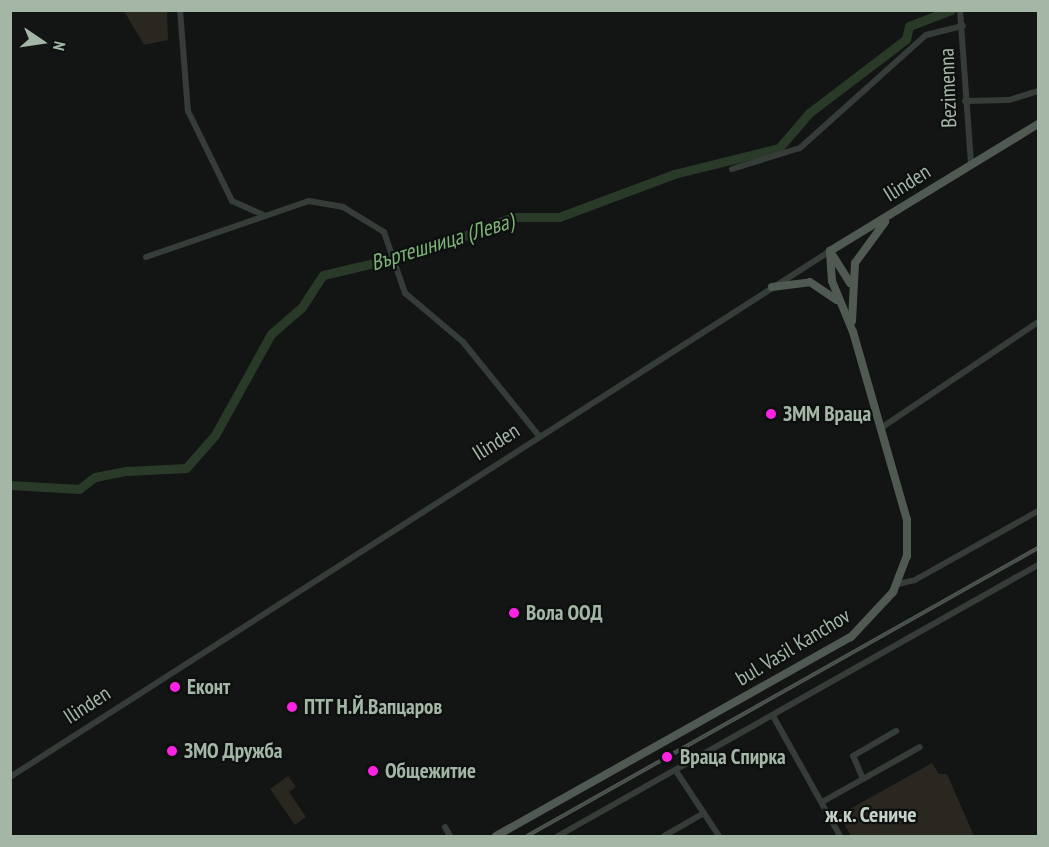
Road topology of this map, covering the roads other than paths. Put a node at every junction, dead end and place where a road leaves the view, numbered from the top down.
1 (180, 10) edge
2 (960, 10) edge
3 (962, 23) junction
4 (1038, 91) edge
5 (965, 101) junction
6 (1038, 118) edge
7 (1038, 124) edge
8 (1004, 143) junction
9 (971, 163) junction
10 (732, 170) dead end
11 (896, 211) junction
12 (264, 215) junction
13 (830, 251) junction
14 (146, 257) dead end
15 (850, 285) junction
16 (772, 287) junction
17 (845, 312) junction
18 (1038, 322) edge
19 (853, 332) junction
20 (881, 428) junction
21 (539, 436) junction
22 (1038, 512) edge
23 (1038, 565) edge
24 (898, 584) junction
25 (773, 716) junction
26 (896, 731) dead end
27 (920, 747) dead end
28 (675, 771) junction
29 (10, 777) edge
30 (863, 779) junction
31 (822, 802) junction
32 (704, 813) junction
33 (445, 827) dead end
34 (450, 837) edge
35 (496, 837) edge
36 (558, 837) edge
37 (664, 837) edge
38 (719, 837) edge
39 (840, 837) edge

1 - 12 street
2 - 3 street, Bezimenna
3 - 5 street, Bezimenna
3 - 10 street
4 - 5 street
5 - 9 street, Bezimenna
6 - 8 main road, Ilinden
7 - 8 main road, Ilinden
8 - 9 main road, Ilinden
9 - 11 main road, Ilinden
11 - 13 main road, Ilinden
11 - 15 main road
12 - 14 street
12 - 21 street
13 - 15 main road
13 - 16 street, Ilinden
13 - 17 main road
15 - 19 main road
16 - 17 main road
16 - 21 street, Ilinden
17 - 19 main road
18 - 20 street
19 - 20 main road
20 - 24 main road
21 - 29 street, Ilinden
22 - 24 street
23 - 25 street
24 - 35 main road, bul. Vasil Kanchov
25 - 28 street
25 - 31 street
26 - 30 street
27 - 30 street
28 - 32 street
28 - 36 street
30 - 31 street
31 - 39 street
32 - 37 street
32 - 38 street
33 - 34 street

